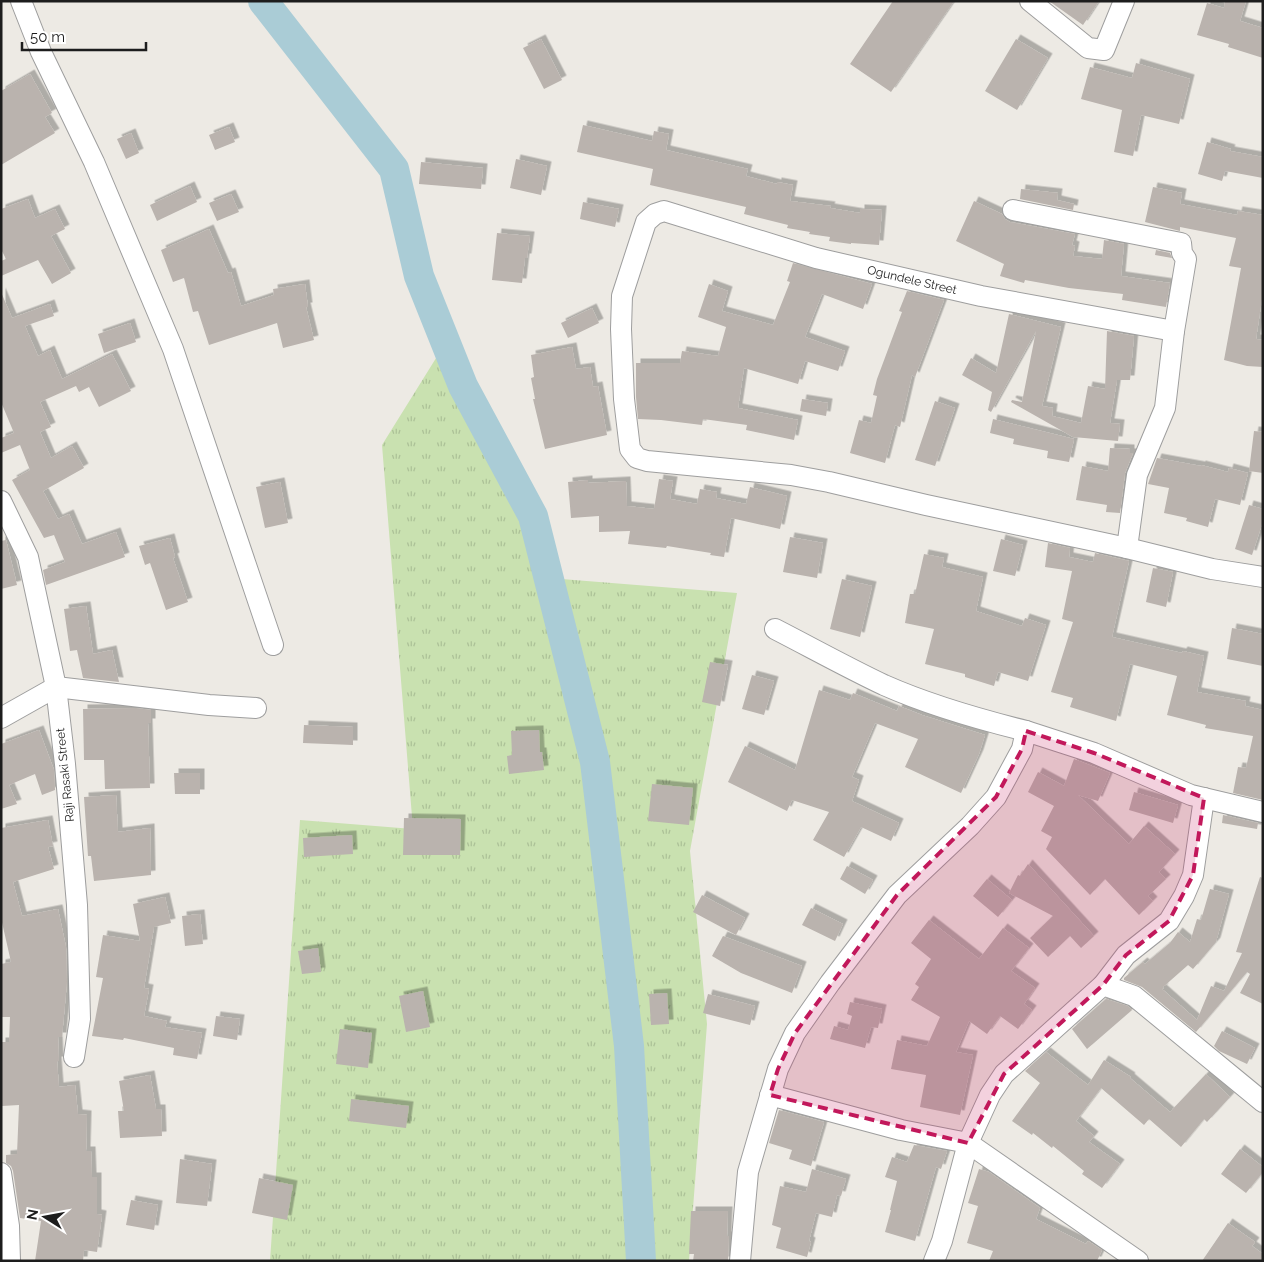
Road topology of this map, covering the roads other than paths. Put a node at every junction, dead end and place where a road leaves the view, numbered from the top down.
1 (21, 1) edge
2 (1030, 1) edge
3 (1124, 1) edge
4 (1013, 210) dead end
5 (1174, 331) junction
6 (1, 501) edge
7 (1127, 548) junction
8 (1263, 576) edge
9 (775, 630) dead end
10 (273, 645) dead end
11 (56, 687) junction
12 (256, 708) dead end
13 (1, 718) edge
14 (1026, 732) junction
15 (1204, 798) junction
16 (1263, 812) edge
17 (1103, 985) junction
18 (74, 1057) dead end
19 (770, 1095) junction
20 (1263, 1102) edge
21 (968, 1143) junction
22 (1, 1173) edge
23 (10, 1261) edge
24 (740, 1261) edge
25 (934, 1261) edge
26 (1138, 1261) edge

1 - 10 street
2 - 3 street
4 - 5 street
5 - 7 street
5 - 7 street, Ogundele Street
6 - 11 street, Raji Rasaki Street
7 - 8 street
9 - 14 street
11 - 12 street
11 - 13 street
11 - 18 street, Raji Rasaki Street
14 - 15 street
14 - 19 street
15 - 16 street
15 - 17 street
17 - 20 street
17 - 21 street
19 - 21 street
19 - 24 street
21 - 25 street
21 - 26 street
22 - 23 street

